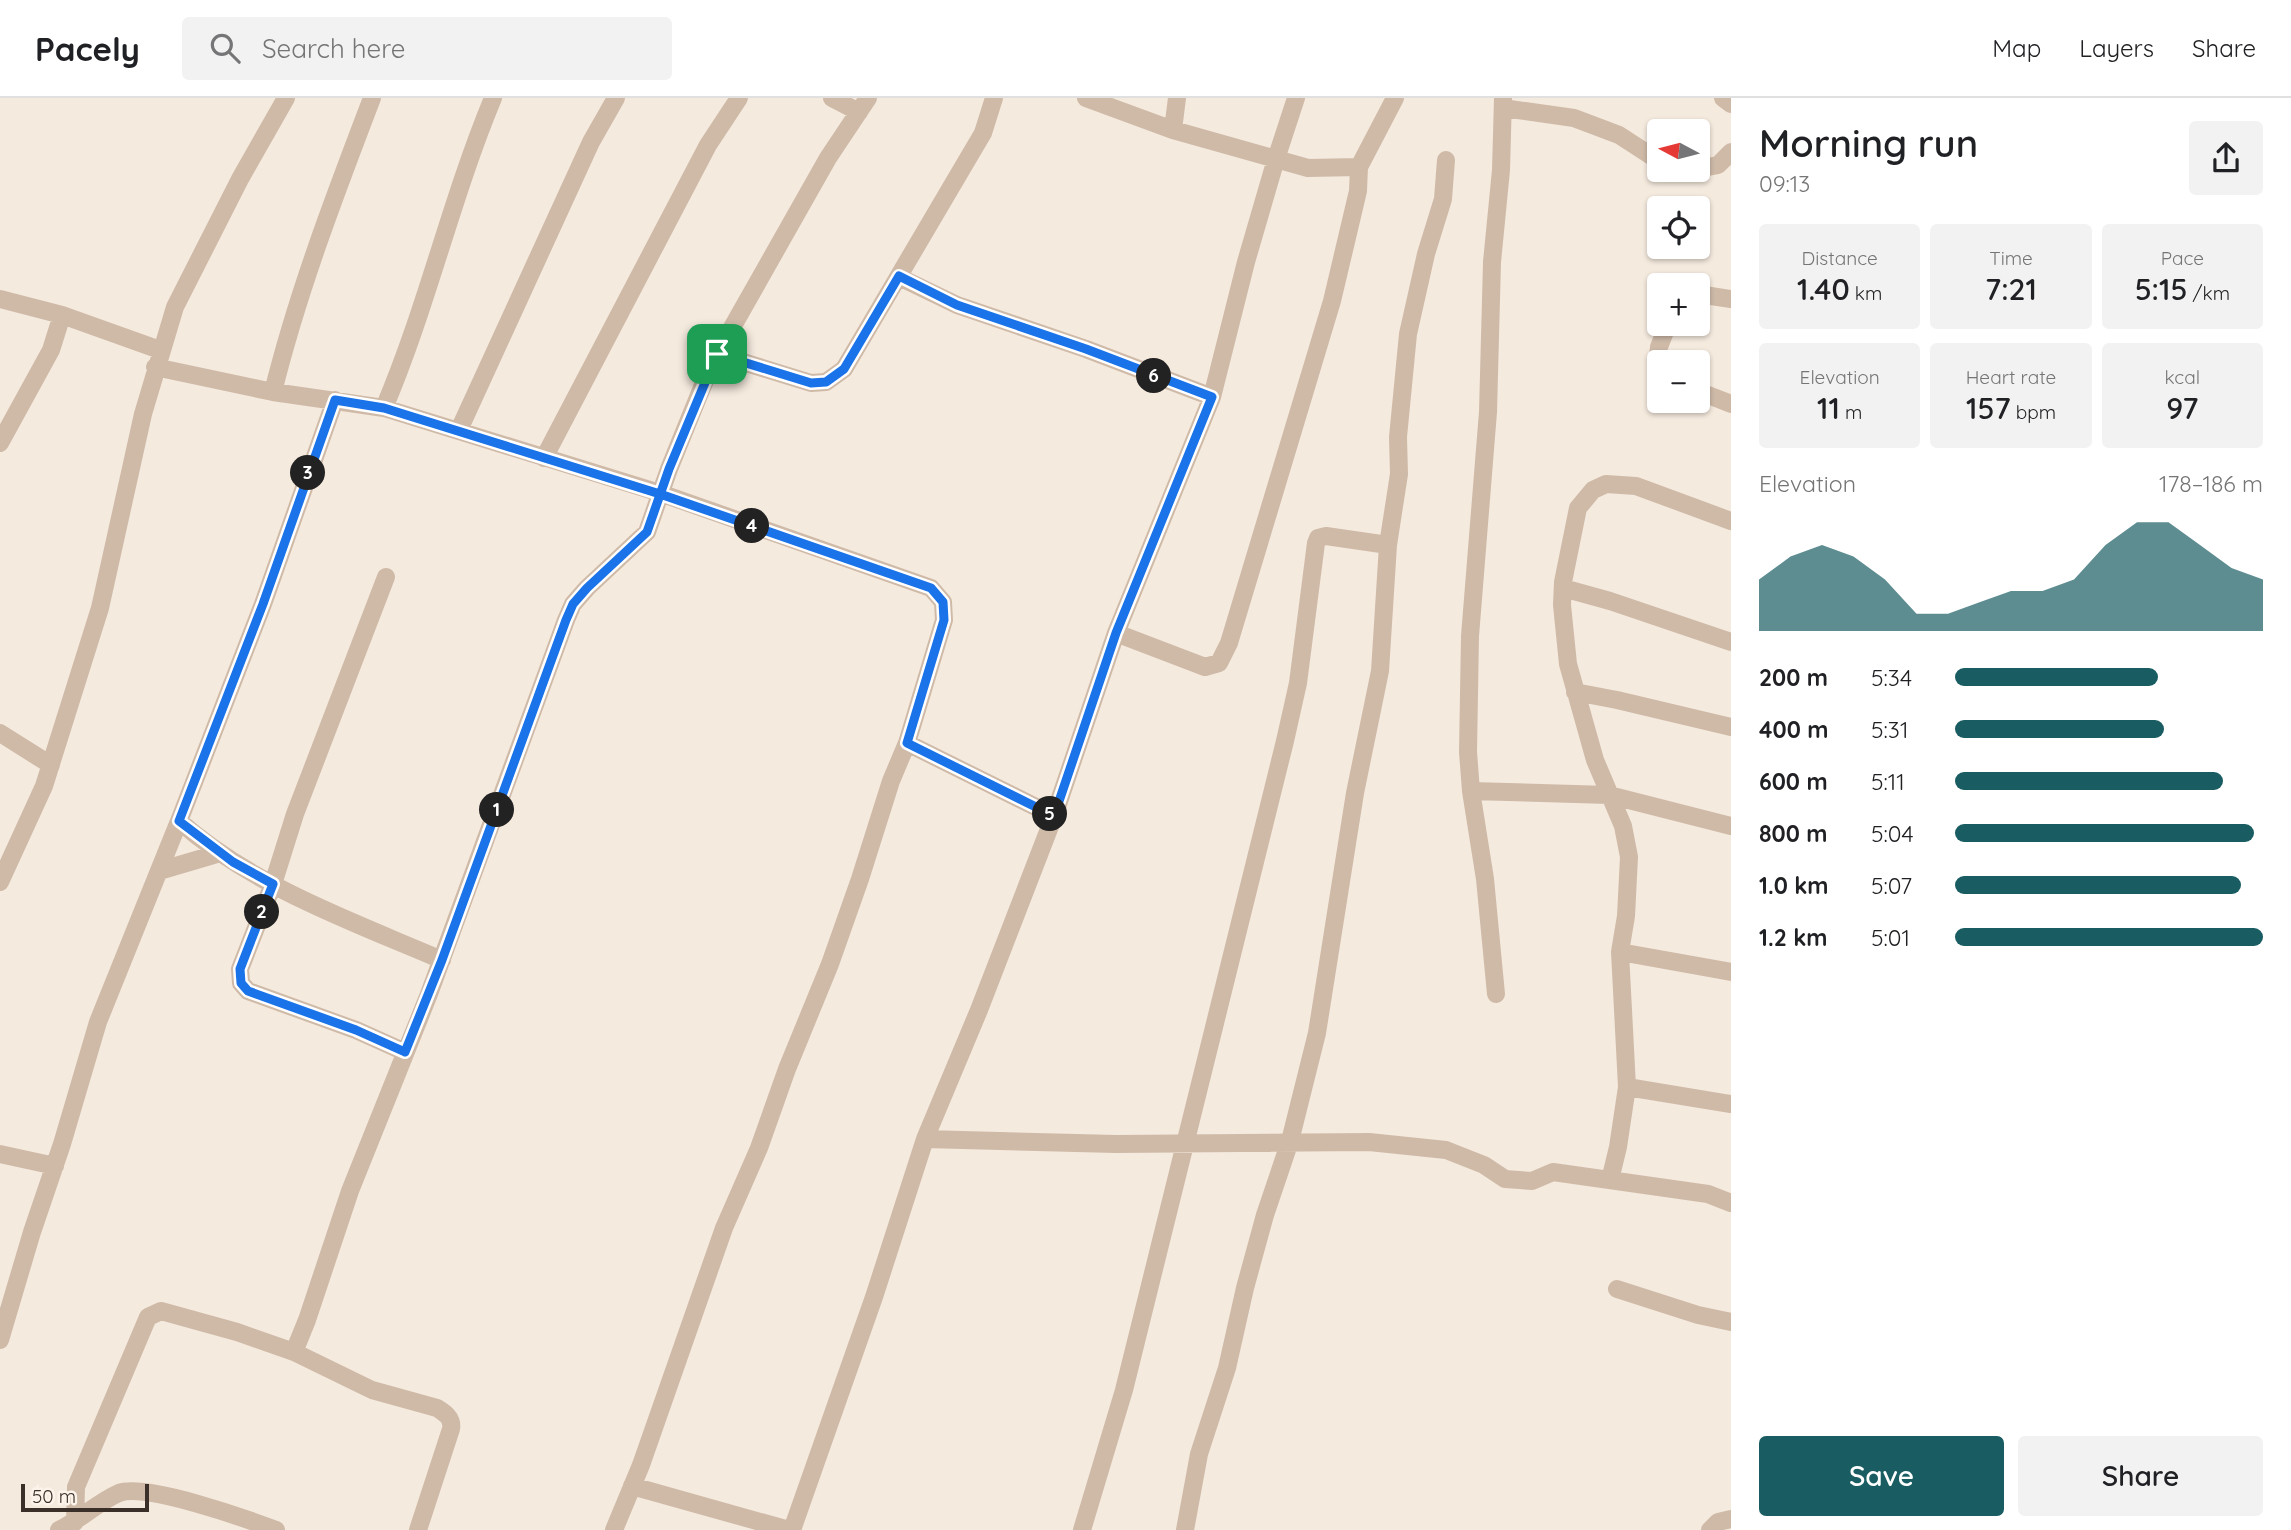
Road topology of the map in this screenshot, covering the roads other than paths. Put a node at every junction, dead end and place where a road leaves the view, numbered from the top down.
1 (286, 98) edge
2 (372, 98) edge
3 (493, 98) edge
4 (616, 98) edge
5 (739, 98) edge
6 (832, 98) edge
7 (994, 98) edge
8 (1086, 98) edge
9 (1177, 98) edge
10 (1296, 98) edge
11 (1395, 98) edge
12 (1723, 98) edge
13 (1503, 103) edge
14 (1731, 104) edge
15 (863, 105) edge
16 (1173, 130) junction
17 (1731, 152) edge
18 (1647, 153) edge
19 (1276, 159) junction
20 (1446, 160) dead end
21 (1359, 167) junction
22 (1710, 167) edge
23 (899, 276) junction
24 (1710, 296) edge
25 (0, 299) edge
26 (1731, 299) edge
27 (62, 315) junction
28 (717, 354) junction
29 (158, 359) junction
30 (273, 392) junction
31 (1710, 396) edge
32 (1212, 397) junction
33 (335, 400) junction
34 (1731, 404) edge
35 (384, 408) junction
36 (459, 430) junction
37 (0, 443) edge
38 (544, 458) junction
39 (660, 494) junction
40 (1731, 521) edge
41 (1388, 545) junction
42 (386, 578) dead end
43 (1563, 588) junction
44 (1116, 633) junction
45 (1731, 642) edge
46 (1575, 692) junction
47 (1731, 727) edge
48 (0, 733) edge
49 (907, 743) junction
50 (51, 765) junction
51 (1471, 791) junction
52 (1609, 795) junction
53 (1054, 816) junction
54 (179, 821) junction
55 (1731, 825) edge
56 (220, 853) junction
57 (159, 871) junction
58 (0, 882) edge
59 (273, 884) junction
60 (1620, 952) junction
61 (442, 960) junction
62 (1731, 972) edge
63 (1496, 994) dead end
64 (405, 1052) junction
65 (1627, 1087) junction
66 (1731, 1104) edge
67 (925, 1139) junction
68 (1290, 1141) junction
69 (1186, 1142) junction
70 (0, 1154) edge
71 (55, 1166) junction
72 (1610, 1180) junction
73 (1731, 1203) edge
74 (1617, 1289) dead end
75 (1731, 1322) edge
76 (0, 1340) edge
77 (294, 1352) junction
78 (632, 1486) junction
79 (1731, 1519) edge
80 (67, 1526) edge
81 (276, 1530) edge
82 (418, 1530) edge
83 (614, 1530) edge
84 (790, 1530) edge
85 (1082, 1530) edge
86 (1185, 1530) edge
87 (1710, 1530) edge

1 - 29 street
2 - 30 street
3 - 35 street
4 - 36 street
5 - 38 street
6 - 15 street
7 - 23 street
8 - 16 street
9 - 16 street
10 - 19 street
11 - 21 street
12 - 14 street
13 - 18 street
13 - 51 street
15 - 28 street
16 - 19 street
17 - 22 street
19 - 21 street
19 - 32 street
20 - 41 street
21 - 44 street
23 - 28 street
23 - 32 street
24 - 26 street
25 - 27 street
27 - 29 street
27 - 37 street
28 - 39 street
29 - 30 street
29 - 50 street
30 - 33 street
31 - 34 street
32 - 44 street
33 - 35 street
33 - 54 street
35 - 36 street
36 - 38 street
38 - 39 street
39 - 49 street
39 - 61 street
40 - 43 street
41 - 68 street
41 - 69 street
42 - 59 street
43 - 45 street
43 - 46 street
44 - 53 street
46 - 47 street
46 - 52 street
48 - 50 street
49 - 53 street
49 - 78 street
50 - 58 street
51 - 52 street
51 - 63 street
52 - 55 street
52 - 60 street
53 - 67 street
54 - 56 street
54 - 57 street
56 - 57 street
56 - 59 street
57 - 71 street
59 - 61 street
59 - 64 street
60 - 62 street
60 - 65 street
61 - 64 street
64 - 77 street
65 - 66 street
65 - 72 street
67 - 69 street
67 - 84 street
68 - 69 street
68 - 72 street
68 - 86 street
69 - 85 street
70 - 71 street
71 - 76 street
72 - 73 street
74 - 75 street
77 - 80 street
77 - 82 street
78 - 83 street
78 - 84 street
79 - 87 street
80 - 81 street

